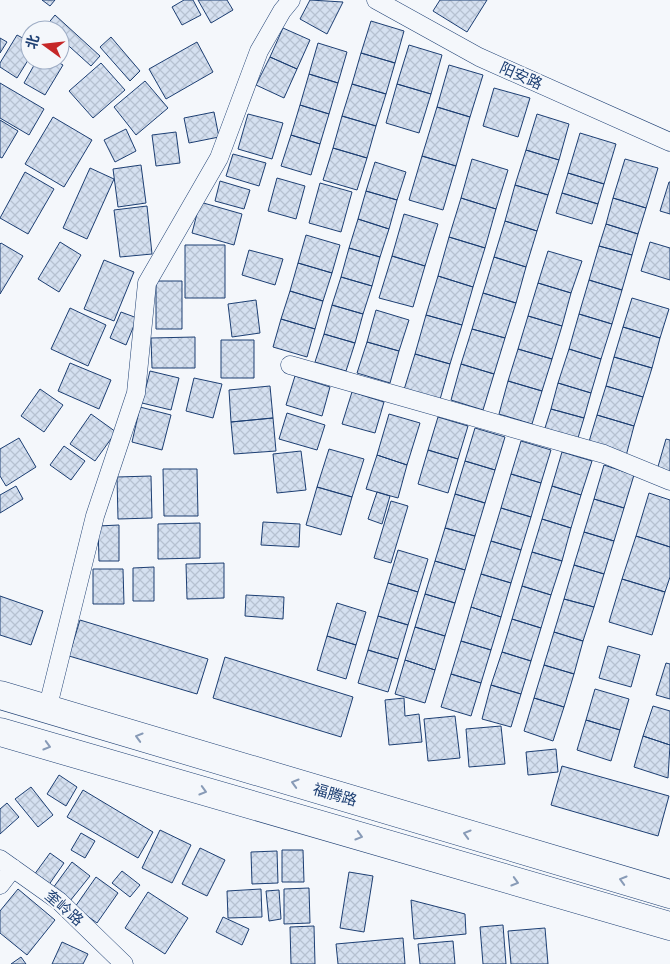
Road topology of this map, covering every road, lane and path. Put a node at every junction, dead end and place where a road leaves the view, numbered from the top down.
1 (376, 0) edge
2 (287, 2) edge
3 (670, 142) edge
4 (290, 365) dead end
5 (670, 481) edge
6 (0, 695) edge
7 (47, 710) junction
8 (0, 732) edge
9 (7, 863) edge
10 (0, 884) edge
11 (670, 894) edge
12 (670, 926) edge
13 (124, 964) edge

1 - 3 street, 阳安路
2 - 7 street
4 - 5 street
6 - 7 main road, 福腾路
11 -> 7 main road, 福腾路
8 -> 12 main road
9 - 10 street
9 - 13 street, 奎岭路

